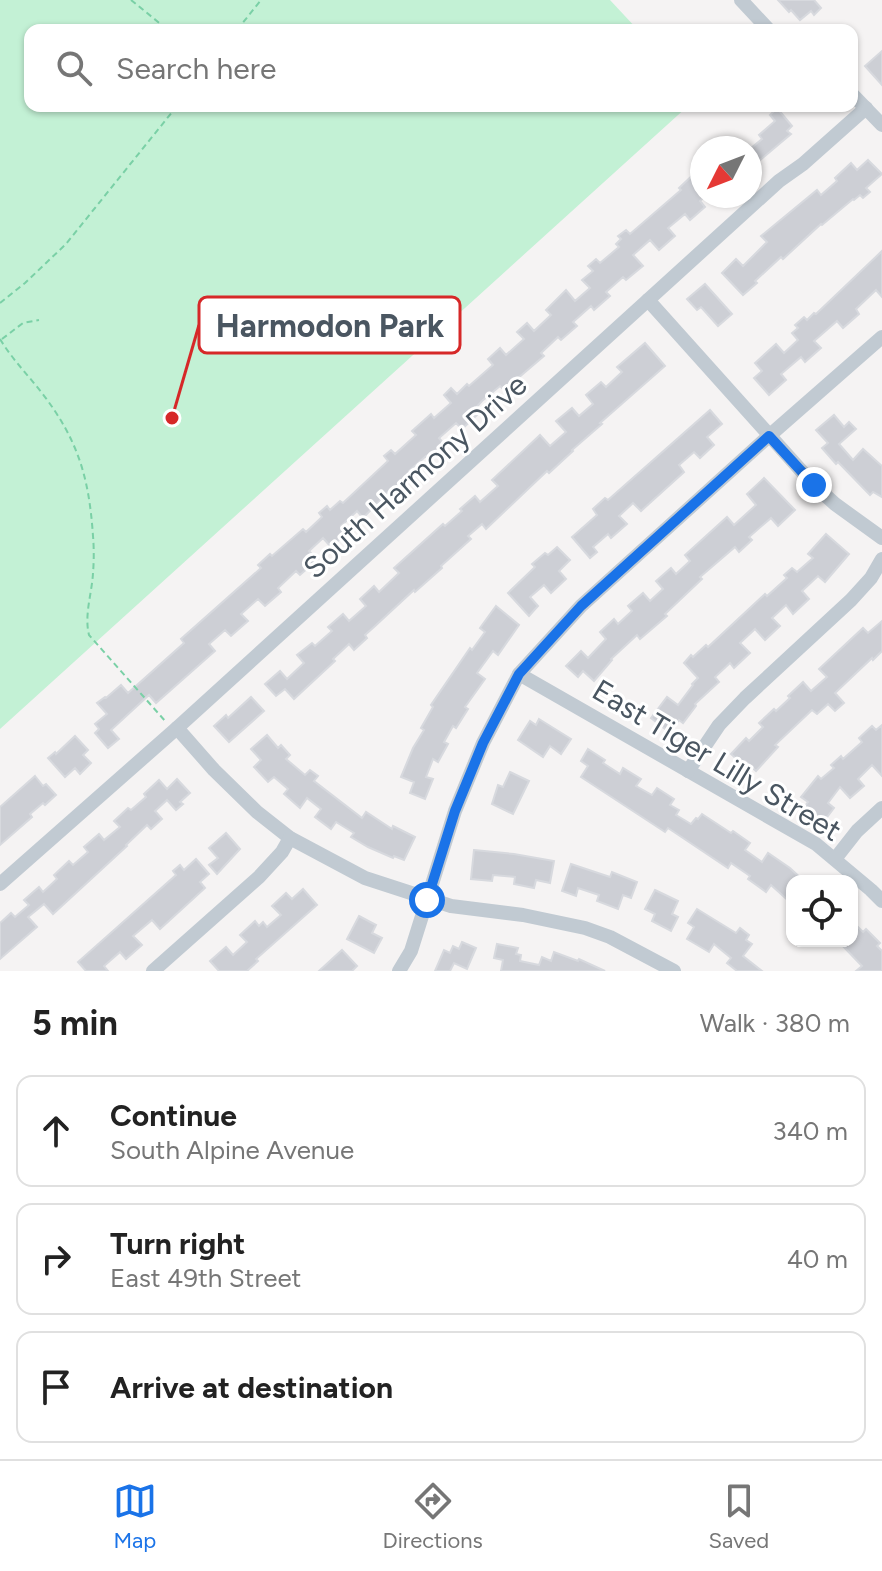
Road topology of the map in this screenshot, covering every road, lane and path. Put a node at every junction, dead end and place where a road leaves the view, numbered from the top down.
1 (131, 0) edge
2 (261, 0) edge
3 (741, 0) edge
4 (161, 24) edge
5 (242, 24) edge
6 (763, 24) edge
7 (858, 100) edge
8 (866, 108) junction
9 (172, 112) edge
10 (882, 125) edge
11 (648, 300) junction
12 (0, 303) edge
13 (39, 320) dead end
14 (882, 337) edge
15 (0, 340) edge
16 (769, 436) junction
17 (882, 538) edge
18 (882, 559) edge
19 (519, 674) junction
20 (177, 728) junction
21 (688, 771) junction
22 (882, 808) edge
23 (290, 838) junction
24 (835, 859) junction
25 (0, 884) edge
26 (427, 900) junction
27 (882, 901) edge
28 (648, 965) edge
29 (153, 971) edge
30 (399, 971) edge
31 (674, 971) edge

1 - 4 path
2 - 5 path
3 - 6 street
7 - 8 street
8 - 10 street
8 - 11 street, South Harmony Drive
9 - 12 path
11 - 16 street
11 - 20 street, South Harmony Drive
13 - 15 path
14 - 16 street
15 - 20 path
16 - 17 street
16 - 19 street
18 - 21 street
19 - 21 street, East Tiger Lilly Street
19 - 26 street
20 - 23 street
20 - 25 street, South Harmony Drive
21 - 24 street, East Tiger Lilly Street
22 - 24 street
23 - 26 street
23 - 29 street
24 - 27 street, East Tiger Lilly Street
26 - 28 street
26 - 30 street
28 - 31 street

